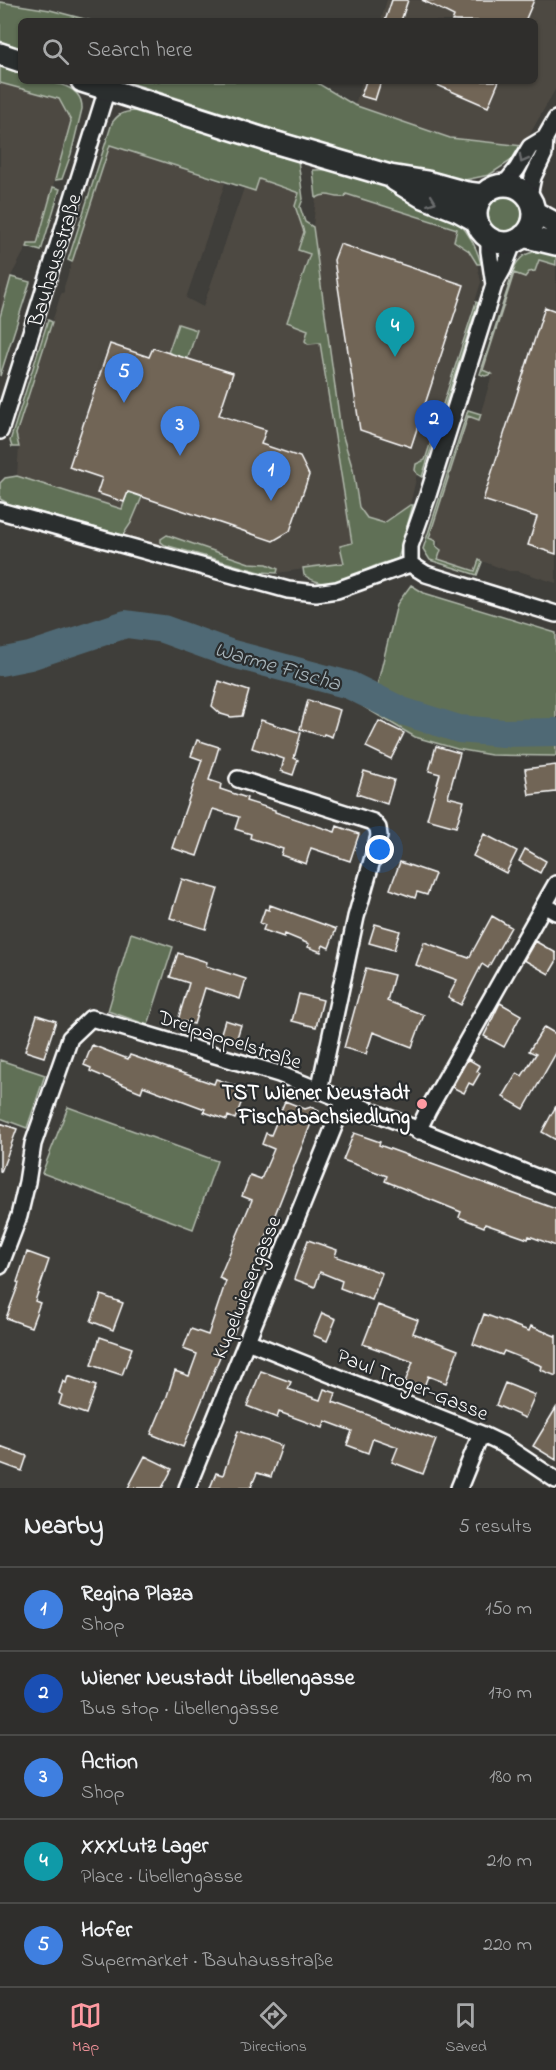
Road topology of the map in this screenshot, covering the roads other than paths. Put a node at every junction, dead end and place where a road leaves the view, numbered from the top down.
1 (0, 54) edge
2 (18, 60) edge
3 (91, 84) edge
4 (106, 89) junction
5 (556, 119) edge
6 (545, 138) junction
7 (390, 176) junction
8 (504, 185) junction
9 (483, 195) junction
10 (531, 204) junction
11 (556, 224) edge
12 (483, 229) junction
13 (518, 239) junction
14 (556, 244) edge
15 (494, 285) junction
16 (0, 431) edge
17 (0, 512) edge
18 (410, 564) junction
19 (556, 614) edge
20 (238, 779) dead end
21 (556, 884) edge
22 (550, 908) edge
23 (318, 1091) junction
24 (344, 1102) junction
25 (418, 1131) junction
26 (556, 1185) edge
27 (0, 1266) edge
28 (247, 1341) junction
29 (481, 1434) junction
30 (556, 1480) edge
31 (187, 1488) edge
32 (459, 1488) edge

1 - 2 main road
3 - 4 main road
4 - 7 main road
4 - 16 street, Bauhausstraße
5 - 6 street
6 -> 8 street
6 - 10 street
7 - 9 main road
7 -> 12 main road
8 - 9 main road
8 - 10 main road
9 - 12 main road
10 - 11 main road
10 - 13 main road
12 - 13 main road
12 - 15 street
13 - 14 main road
13 - 15 street
15 - 18 street
17 - 18 street
18 - 19 street
20 - 23 street
21 - 22 street
22 - 25 street
23 - 24 street, Dreipappelstraße
23 - 27 street, Dreipappelstraße
24 - 25 street, Dreipappelstraße
24 - 28 street, Kupelwiesergasse
25 - 26 street, Dreipappelstraße
28 - 29 street, Paul Troger-Gasse
28 - 31 street, Kupelwiesergasse
29 - 30 street, Paul Troger-Gasse
29 - 32 street

